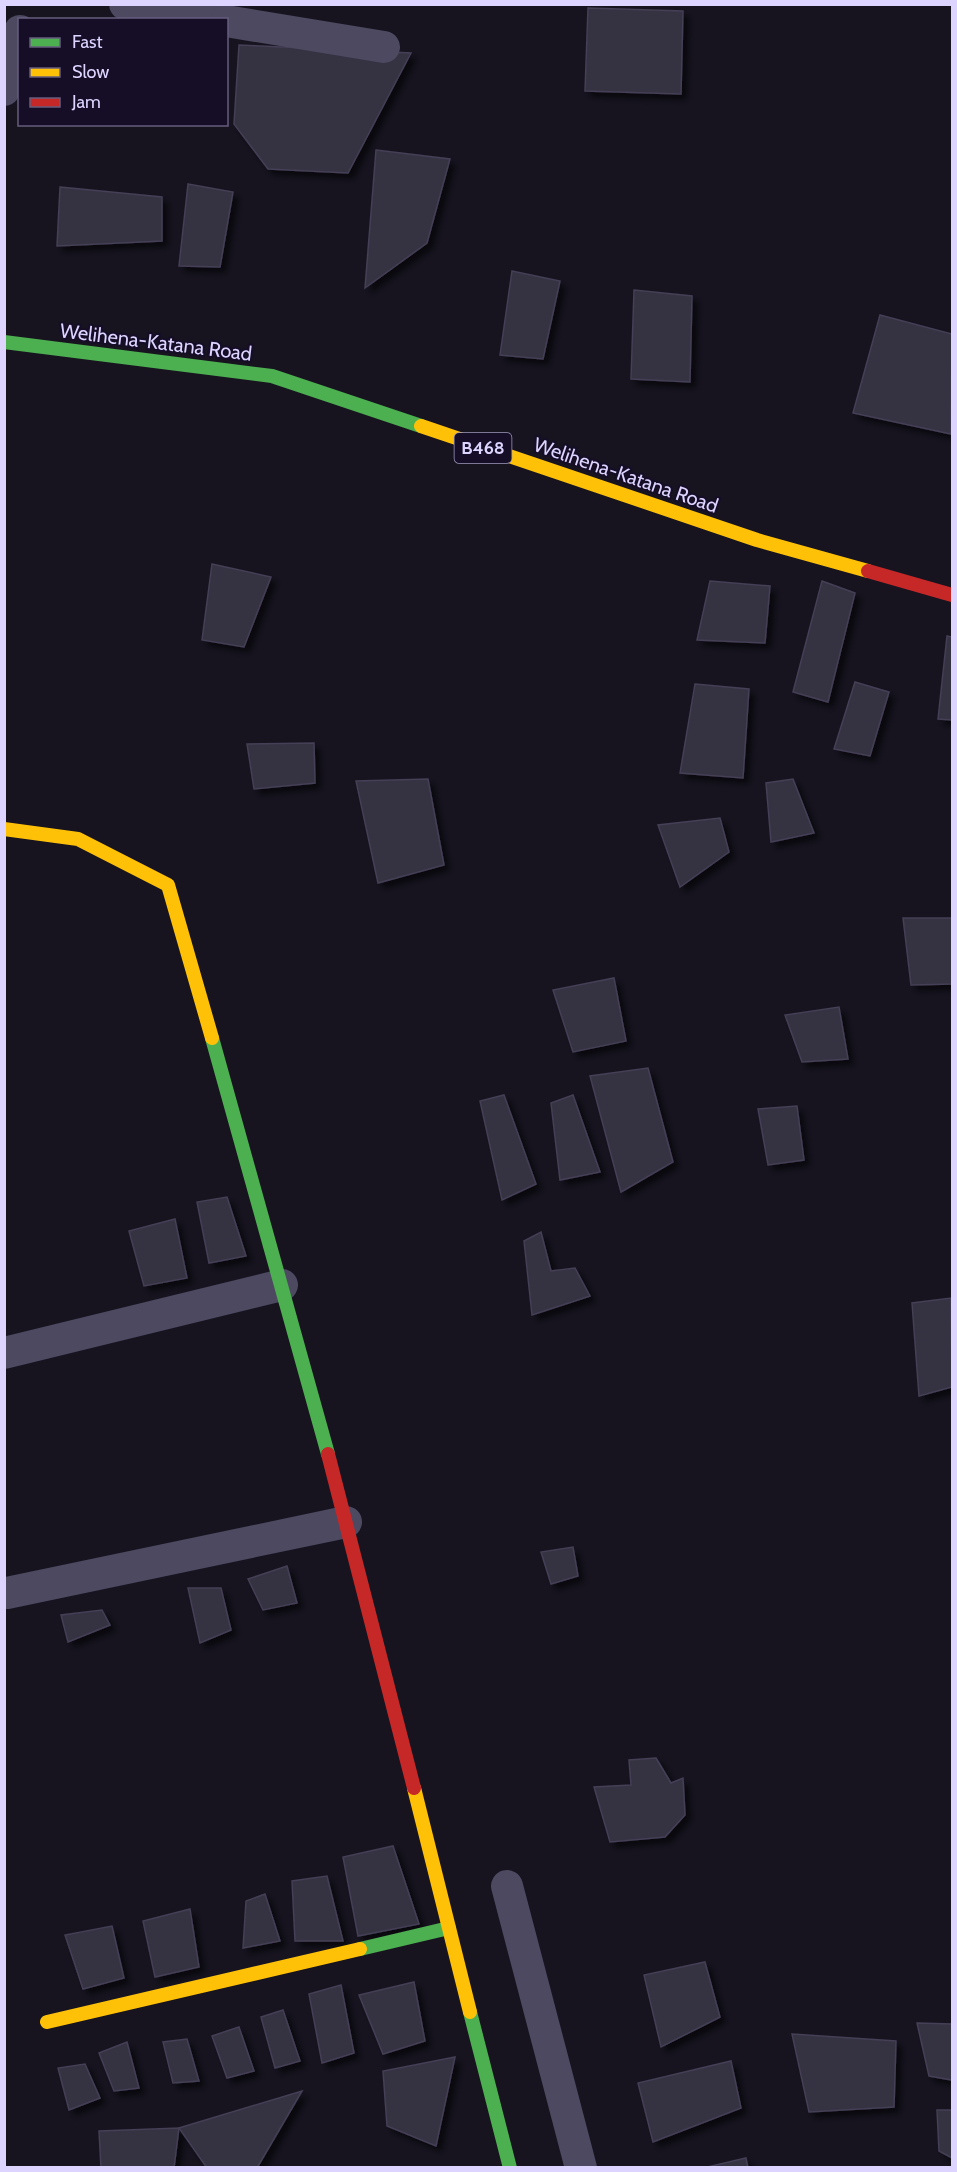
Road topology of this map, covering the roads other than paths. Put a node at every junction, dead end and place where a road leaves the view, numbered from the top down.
1 (125, 4) edge
2 (205, 18) edge
3 (228, 21) edge
4 (18, 38) edge
5 (384, 47) dead end
6 (4, 90) edge
7 (4, 342) edge
8 (952, 595) edge
9 (4, 829) edge
10 (282, 1285) junction
11 (4, 1353) edge
12 (346, 1522) junction
13 (7, 1593) dead end
14 (507, 1886) dead end
15 (449, 1928) junction
16 (47, 2022) dead end
17 (504, 2166) edge
18 (582, 2168) edge

1 - 2 street
3 - 5 street
4 - 6 street
7 - 8 street, Welihena-Katana Road / B468
9 - 10 street
10 - 11 street
10 - 12 street
12 - 13 street
12 - 15 street
14 - 18 street
15 - 16 street
15 - 17 street

